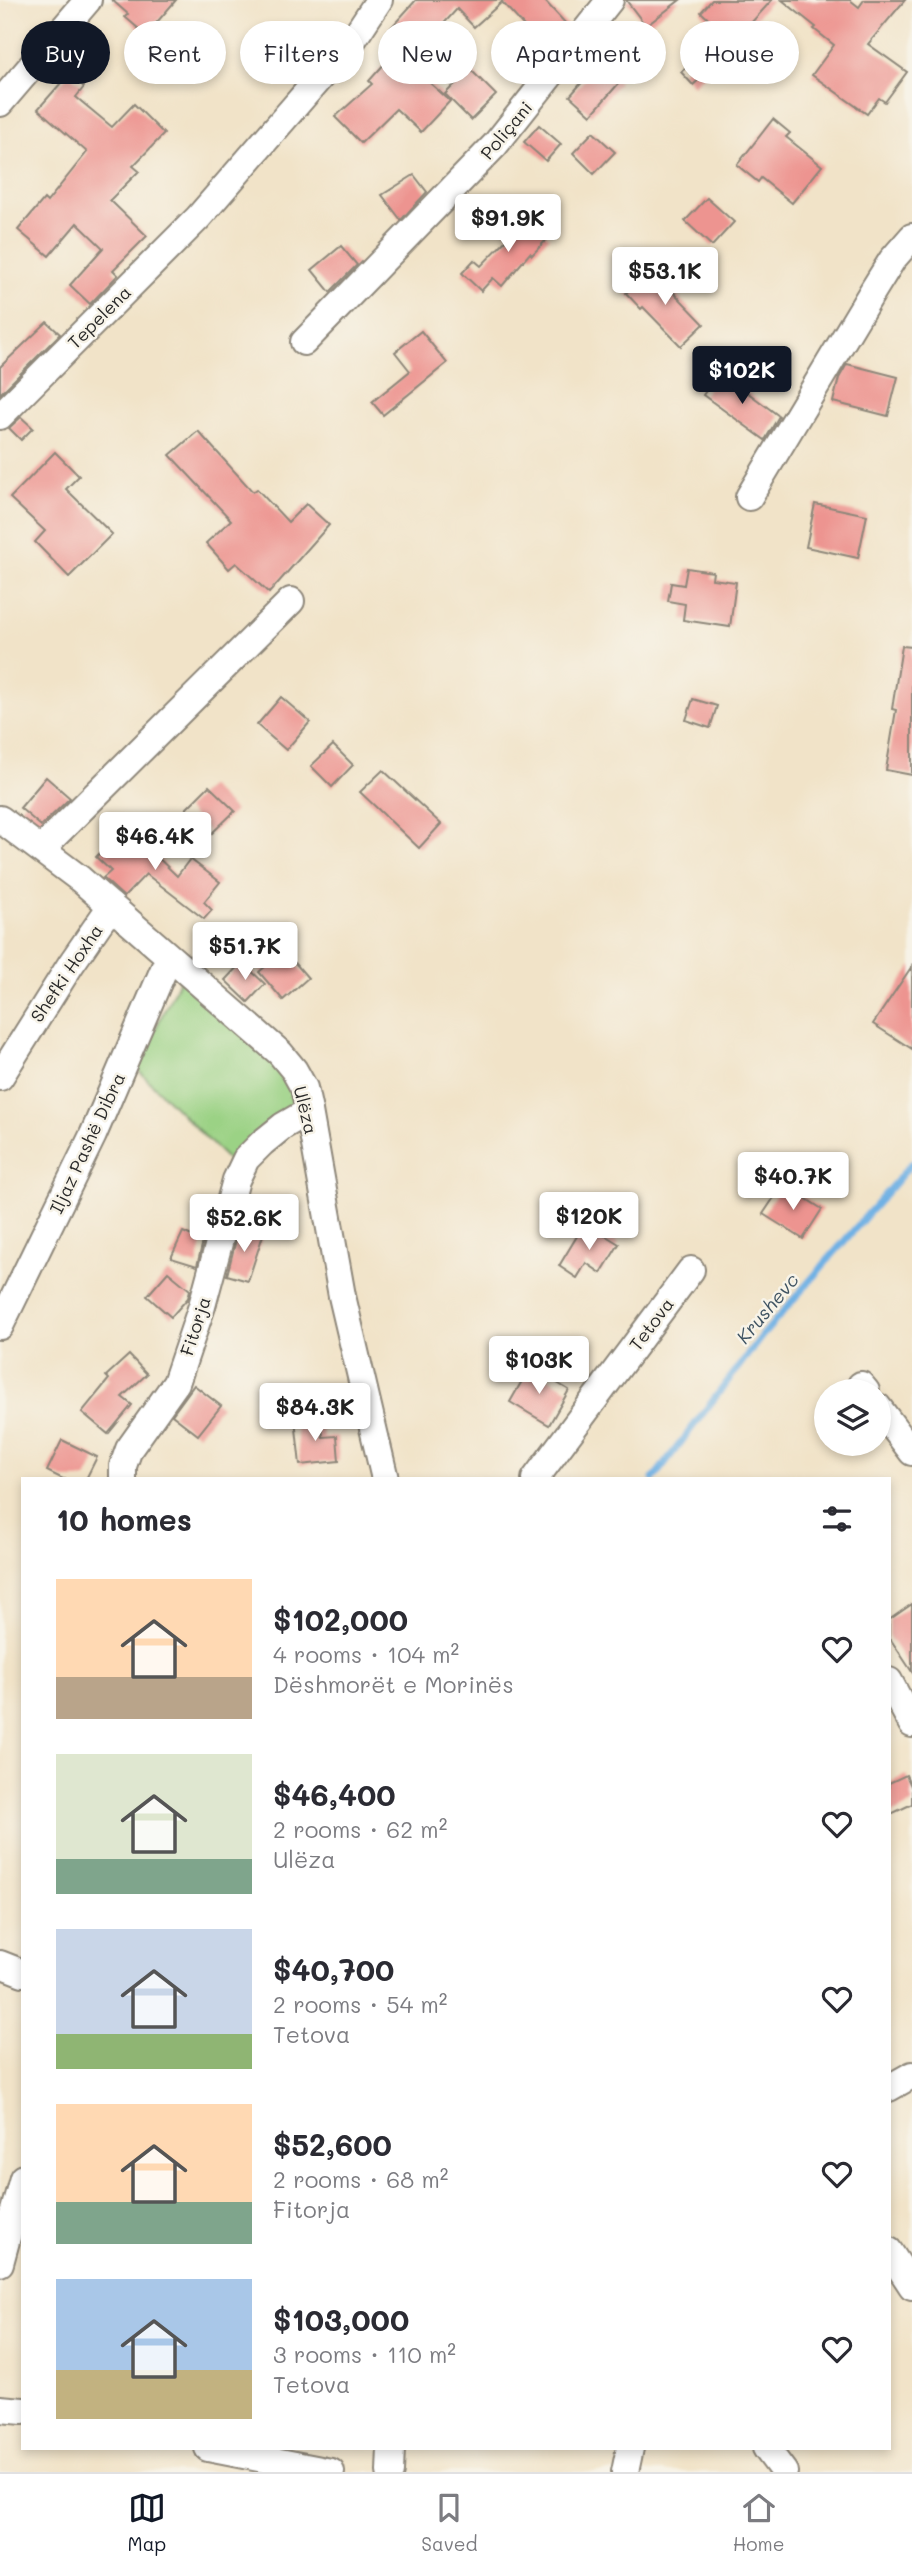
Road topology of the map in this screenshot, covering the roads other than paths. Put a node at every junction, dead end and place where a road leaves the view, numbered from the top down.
1 (88, 0) edge
2 (379, 0) edge
3 (610, 0) edge
4 (0, 103) edge
5 (912, 237) edge
6 (304, 342) dead end
7 (0, 416) edge
8 (749, 497) dead end
9 (291, 601) dead end
10 (0, 819) edge
11 (42, 848) junction
12 (111, 906) junction
13 (169, 957) junction
14 (0, 1077) edge
15 (309, 1111) junction
16 (691, 1270) dead end
17 (0, 1326) edge
18 (891, 1424) edge
19 (912, 1452) edge
20 (123, 1477) edge
21 (385, 1477) edge
22 (537, 1477) edge
23 (891, 1685) edge
24 (912, 1724) edge
25 (0, 1964) edge
26 (21, 1972) edge
27 (912, 2075) edge
28 (891, 2087) edge
29 (21, 2185) edge
30 (891, 2254) edge
31 (0, 2263) edge
32 (912, 2286) edge
33 (0, 2409) edge
34 (21, 2411) edge
35 (218, 2450) edge
36 (391, 2450) edge
37 (630, 2450) edge
38 (768, 2450) edge
39 (331, 2472) edge
40 (390, 2472) edge
41 (625, 2472) edge
42 (784, 2472) edge

1 - 4 street
2 - 7 street, Tepelena
3 - 6 street, Poliçani
5 - 8 street
9 - 11 street
10 - 11 street, Ulëza
11 - 12 street, Ulëza
12 - 13 street, Ulëza
12 - 14 street, Shefki Hoxha
13 - 15 street, Ulëza
13 - 17 street, Iljaz Pashë Dibra
15 - 20 street, Fitorja
15 - 21 street, Ulëza
16 - 22 street, Tetova
18 - 19 street
23 - 24 street
25 - 26 street
27 - 28 street
29 - 31 street
30 - 32 street
33 - 34 street
35 - 39 street
36 - 40 street
37 - 41 street
38 - 42 street

